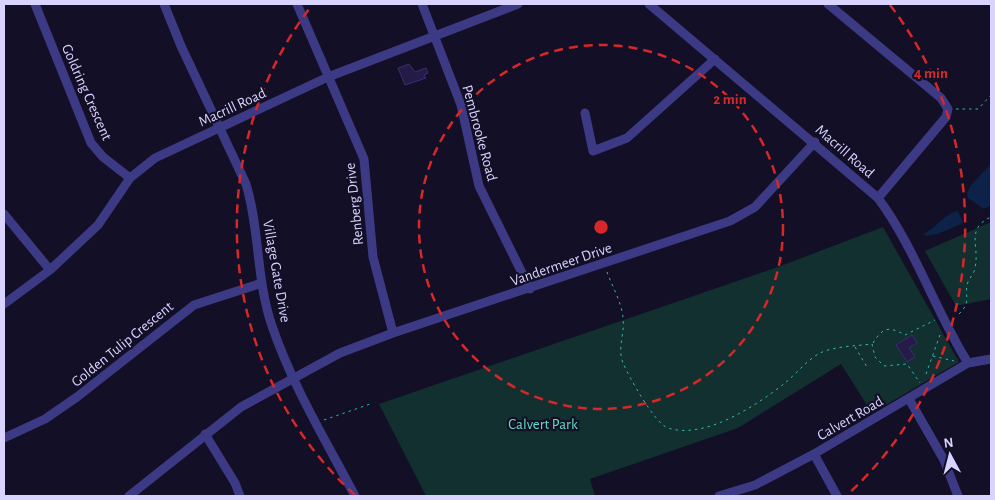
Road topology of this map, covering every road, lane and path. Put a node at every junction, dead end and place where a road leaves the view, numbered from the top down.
1 (35, 4) edge
2 (164, 4) edge
3 (297, 4) edge
4 (422, 4) edge
5 (518, 4) edge
6 (649, 4) edge
7 (828, 4) edge
8 (435, 36) junction
9 (715, 59) junction
10 (328, 77) junction
11 (991, 94) edge
12 (948, 109) junction
13 (585, 112) dead end
14 (220, 127) junction
15 (815, 142) junction
16 (130, 178) junction
17 (878, 198) junction
18 (4, 214) edge
19 (991, 217) edge
20 (604, 264) junction
21 (50, 270) junction
22 (262, 283) junction
23 (530, 289) junction
24 (4, 304) edge
25 (959, 314) dead end
26 (944, 319) junction
27 (393, 333) junction
28 (872, 344) junction
29 (854, 346) junction
30 (932, 356) junction
31 (991, 359) edge
32 (968, 363) junction
33 (867, 367) dead end
34 (926, 374) dead end
35 (294, 378) junction
36 (924, 390) junction
37 (909, 399) junction
38 (373, 403) dead end
39 (317, 422) junction
40 (205, 434) junction
41 (4, 438) edge
42 (814, 454) junction
43 (129, 496) edge
44 (240, 496) edge
45 (355, 496) edge
46 (719, 496) edge
47 (837, 496) edge
48 (958, 496) edge

1 - 16 street, Goldring Crescent
2 - 14 street, Village Gate Drive
3 - 10 street, Renberg Drive
4 - 8 street, Pembrooke Road
5 - 8 street, Macrill Road
6 - 9 street, Macrill Road
7 - 12 street
8 - 10 street, Macrill Road
8 - 23 street, Pembrooke Road
9 - 13 street
9 - 15 street, Macrill Road
10 - 14 street, Macrill Road
10 - 27 street, Renberg Drive
11 - 12 path
12 - 17 street
14 - 16 street, Macrill Road
14 - 22 street, Village Gate Drive
15 - 17 street, Macrill Road
15 - 20 street, Vandermeer Drive
16 - 21 street, Macrill Road
17 - 26 street, Macrill Road
18 - 21 street
19 - 25 path
20 - 23 street, Vandermeer Drive
20 - 29 path
21 - 24 street, Macrill Road
22 - 35 street, Village Gate Drive
22 - 41 street, Golden Tulip Crescent
23 - 27 street, Vandermeer Drive
26 - 28 path
26 - 30 path
26 - 32 street, Macrill Road
27 - 35 street, Vandermeer Drive
28 - 29 path
28 - 36 path
29 - 33 path
30 - 32 path
30 - 34 path
31 - 32 street, Calvert Road
32 - 36 street, Calvert Road
35 - 39 street, Village Gate Drive
35 - 40 street
36 - 37 street, Calvert Road
37 - 42 street, Calvert Road
37 - 48 street
38 - 39 path
39 - 45 street, Village Gate Drive
40 - 43 street
40 - 44 street
42 - 46 street, Calvert Road
42 - 47 street

